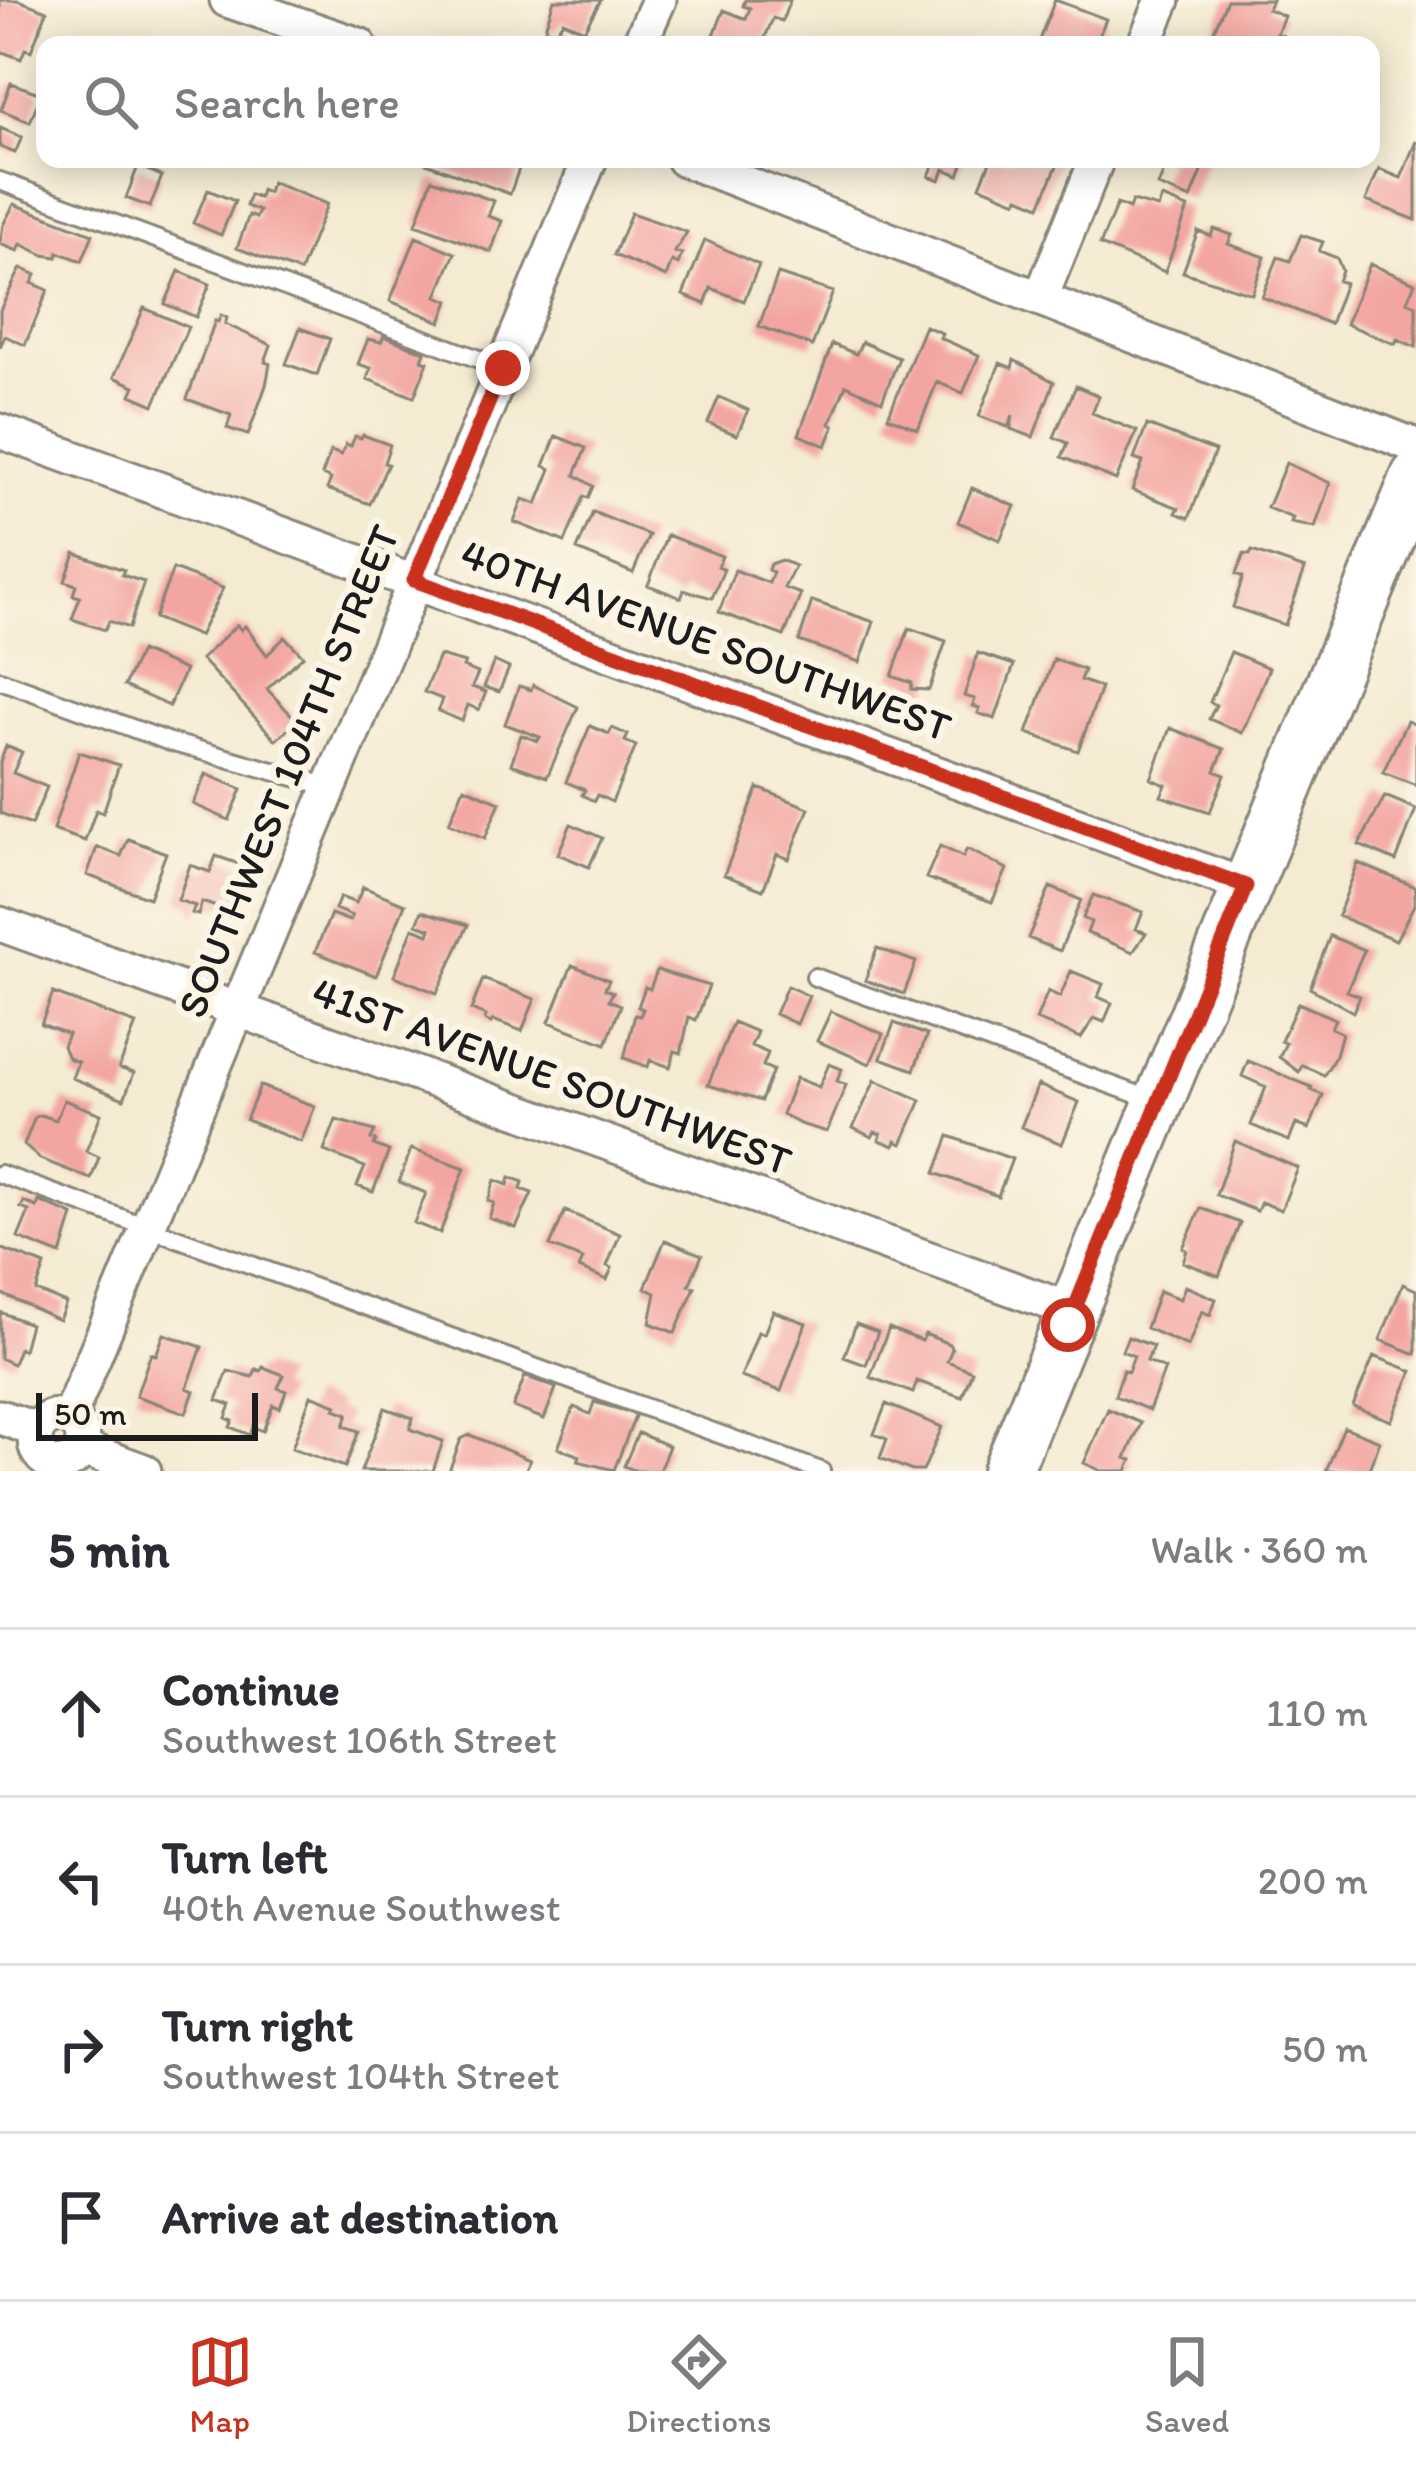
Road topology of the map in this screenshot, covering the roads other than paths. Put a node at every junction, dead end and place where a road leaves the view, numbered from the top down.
1 (227, 0) edge
2 (659, 0) edge
3 (1163, 0) edge
4 (333, 36) edge
5 (643, 36) edge
6 (1148, 36) edge
7 (586, 168) edge
8 (706, 168) edge
9 (1093, 168) edge
10 (0, 181) edge
11 (1041, 297) junction
12 (503, 368) junction
13 (0, 430) edge
14 (1416, 446) edge
15 (1416, 476) edge
16 (414, 580) junction
17 (0, 680) edge
18 (330, 787) junction
19 (1246, 886) junction
20 (0, 924) edge
21 (814, 977) dead end
22 (238, 1011) junction
23 (1158, 1102) junction
24 (0, 1174) edge
25 (147, 1226) junction
26 (1074, 1311) junction
27 (0, 1417) edge
28 (75, 1432) junction
29 (42, 1454) edge
30 (144, 1471) edge
31 (820, 1471) edge
32 (1007, 1471) edge

1 - 4 street
2 - 5 street
3 - 6 street
7 - 12 street, SOUTHWEST 104TH STREET
8 - 11 street
9 - 11 street
10 - 12 lane
11 - 14 street
12 - 16 street, SOUTHWEST 104TH STREET
13 - 16 street, 40TH AVENUE SOUTHWEST
15 - 19 street
16 - 18 street, SOUTHWEST 104TH STREET
16 - 19 street, 40TH AVENUE SOUTHWEST
17 - 18 lane
18 - 22 street, SOUTHWEST 104TH STREET
19 - 23 street
20 - 22 street, 41ST AVENUE SOUTHWEST
21 - 23 lane
22 - 25 street, SOUTHWEST 104TH STREET
22 - 26 street, 41ST AVENUE SOUTHWEST
23 - 26 street
24 - 25 lane
25 - 28 street, SOUTHWEST 104TH STREET
25 - 31 lane
26 - 32 street
27 - 29 street
28 - 29 street
28 - 30 street

